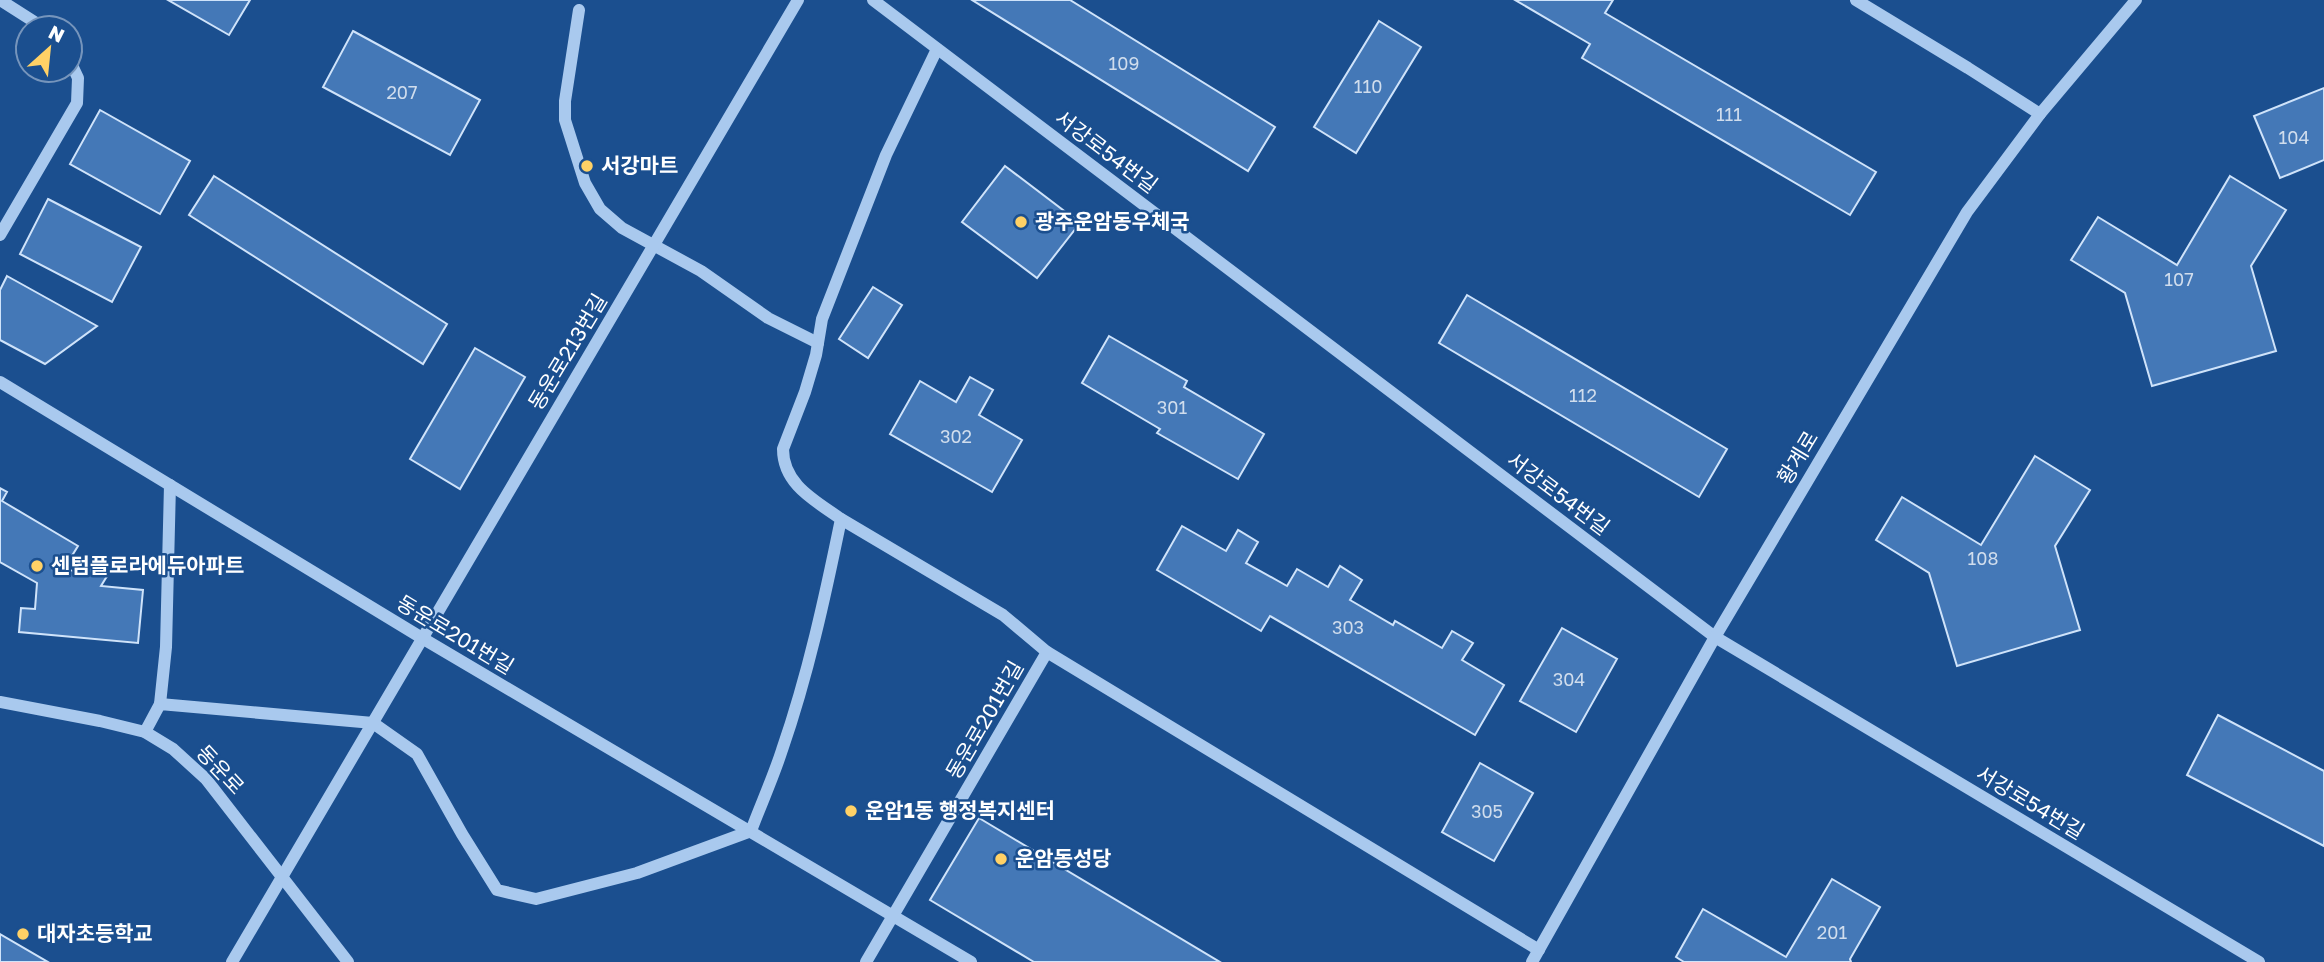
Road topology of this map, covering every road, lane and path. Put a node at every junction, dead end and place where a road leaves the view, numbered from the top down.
1 (798, 0) edge
2 (873, 0) edge
3 (1856, 0) edge
4 (2136, 0) edge
5 (0, 1) edge
6 (579, 10) dead end
7 (21, 14) edge
8 (937, 50) junction
9 (78, 84) edge
10 (2039, 114) junction
11 (0, 234) edge
12 (653, 245) junction
13 (818, 343) junction
14 (0, 382) edge
15 (170, 485) junction
16 (841, 519) junction
17 (1715, 637) junction
18 (422, 638) junction
19 (1046, 652) junction
20 (0, 702) edge
21 (160, 704) junction
22 (373, 723) junction
23 (145, 732) junction
24 (751, 831) junction
25 (283, 877) junction
26 (893, 917) junction
27 (1539, 950) junction
28 (232, 962) edge
29 (348, 962) edge
30 (866, 962) edge
31 (971, 962) edge
32 (1532, 962) edge
33 (2259, 962) edge

1 - 12 street, 동운로213번길
2 - 8 street, 서강로54번길
3 - 10 street
4 - 10 street, 황계로
5 - 7 street
6 - 12 street
8 - 13 street
8 - 17 street, 서강로54번길
9 - 11 street
10 - 17 street, 황계로
12 - 13 street
12 - 18 street, 동운로213번길
13 - 16 street
14 - 15 street, 동운로201번길
15 - 18 street, 동운로201번길
15 - 21 street
16 - 19 street
16 - 24 street
17 - 27 street, 황계로
17 - 33 street, 서강로54번길
18 - 22 street, 동운로213번길
18 - 24 street, 동운로201번길
19 - 26 street, 동운로201번길
19 - 27 street
20 - 23 street, 동운로
21 - 22 street
21 - 23 street
22 - 24 street
22 - 25 street, 동운로213번길
23 - 25 street, 동운로
24 - 26 street, 동운로201번길
25 - 28 street, 동운로213번길
25 - 29 street, 동운로
26 - 30 street
26 - 31 street, 동운로201번길
27 - 32 street, 황계로

